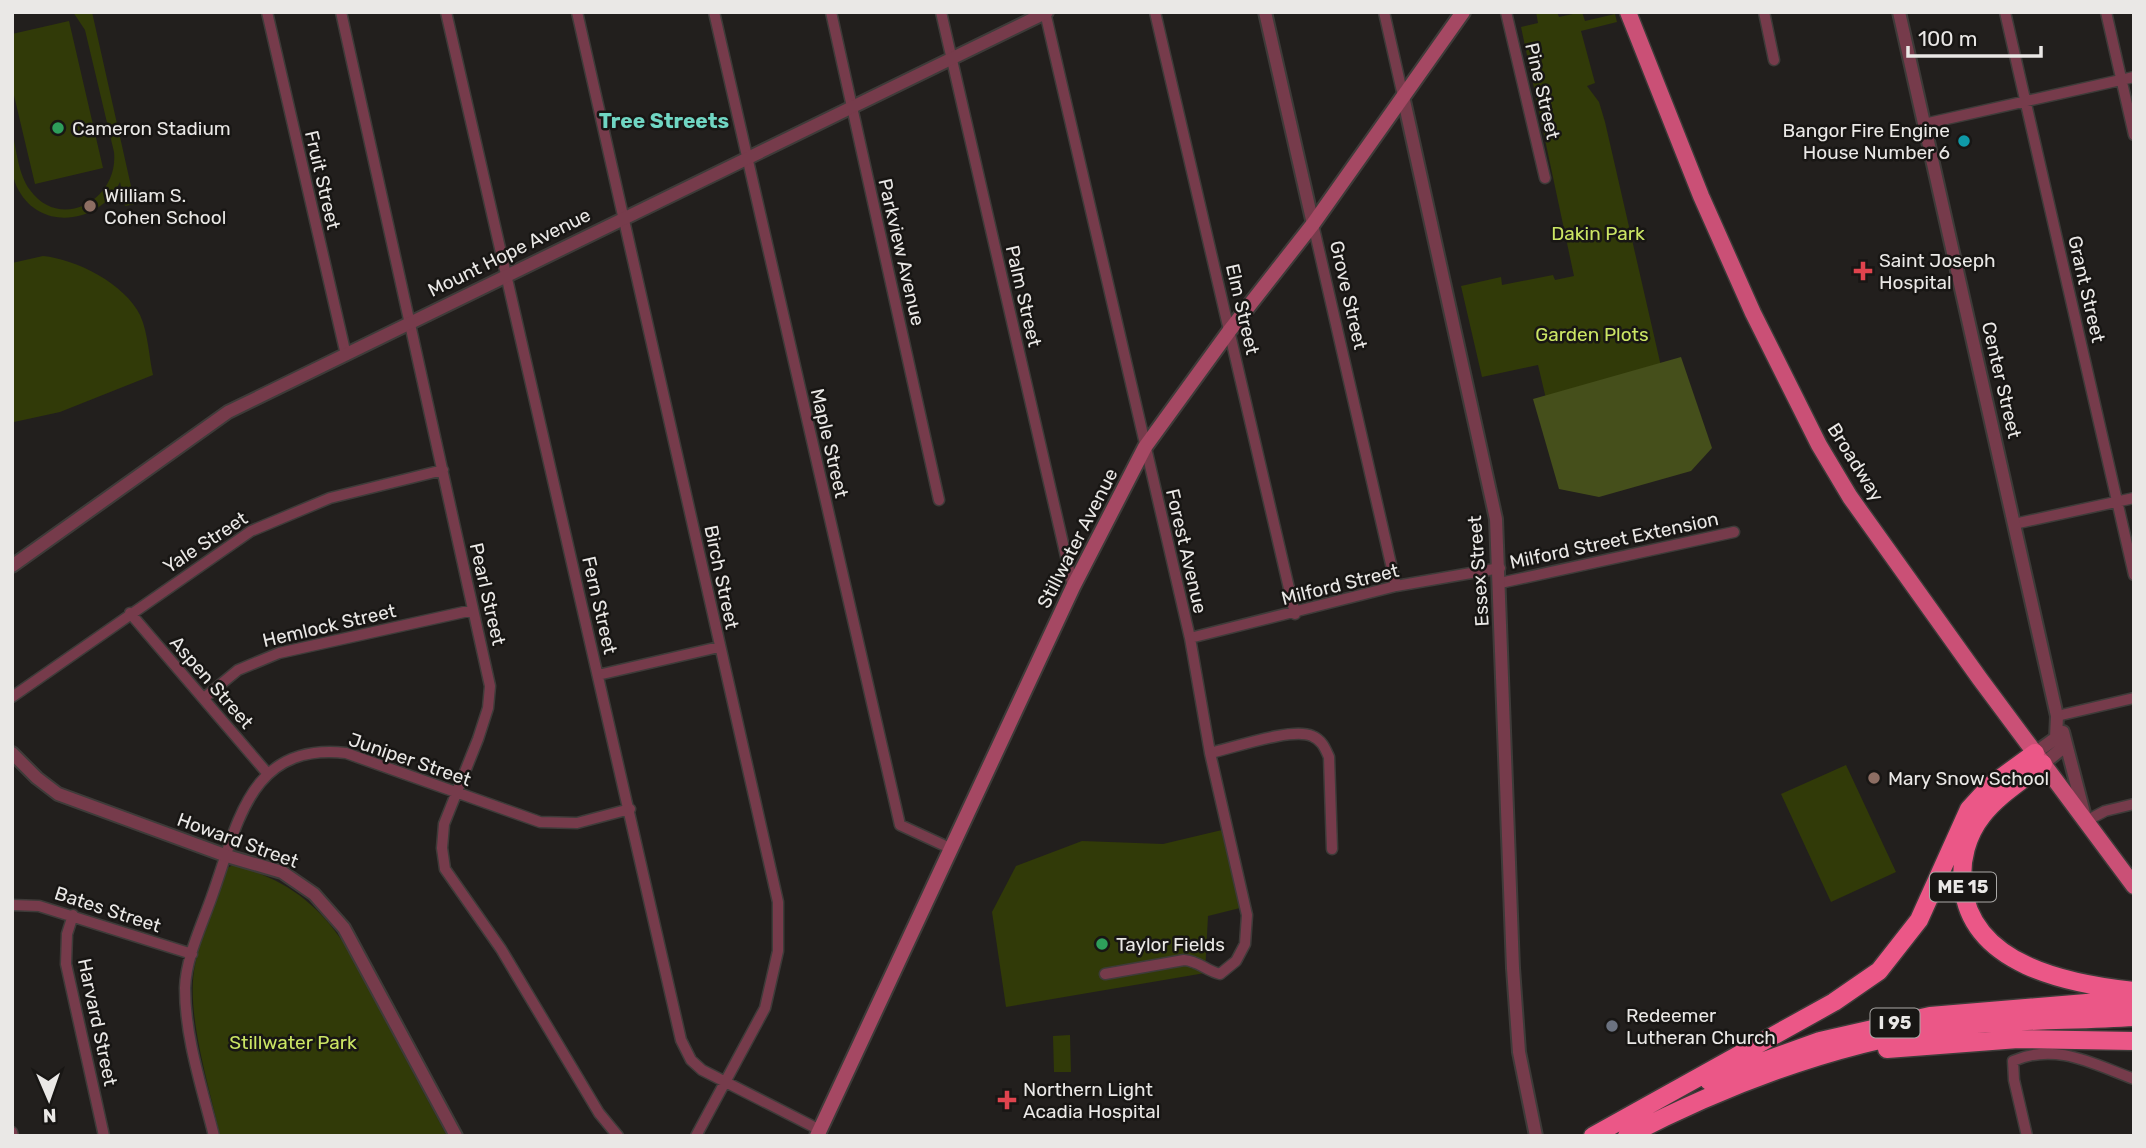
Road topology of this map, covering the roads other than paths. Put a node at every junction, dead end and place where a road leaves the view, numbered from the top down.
1 (267, 12) edge
2 (341, 12) edge
3 (446, 12) edge
4 (577, 12) edge
5 (714, 12) edge
6 (831, 12) edge
7 (941, 12) edge
8 (1046, 12) edge
9 (1155, 12) edge
10 (1265, 12) edge
11 (1384, 12) edge
12 (1463, 12) edge
13 (1506, 12) edge
14 (1628, 12) edge
15 (1764, 12) edge
16 (1899, 12) edge
17 (2005, 12) edge
18 (2106, 12) edge
19 (951, 58) junction
20 (1774, 60) dead end
21 (2134, 77) edge
22 (2122, 80) junction
23 (1403, 96) junction
24 (2026, 103) junction
25 (852, 108) junction
26 (1924, 124) junction
27 (2134, 135) edge
28 (746, 158) junction
29 (1545, 177) dead end
30 (625, 216) junction
31 (1313, 224) junction
32 (506, 278) junction
33 (411, 321) junction
34 (1230, 330) junction
35 (346, 355) junction
36 (1145, 447) junction
37 (443, 470) junction
38 (2134, 498) edge
39 (939, 500) dead end
40 (2118, 501) junction
41 (2014, 524) junction
42 (1734, 532) dead end
43 (12, 566) edge
44 (1500, 568) junction
45 (2134, 575) edge
46 (1500, 583) junction
47 (1396, 586) junction
48 (1073, 587) junction
49 (473, 610) junction
50 (130, 613) junction
51 (1295, 614) junction
52 (1190, 638) junction
53 (719, 647) junction
54 (598, 675) junction
55 (12, 697) edge
56 (204, 698) junction
57 (2134, 698) edge
58 (2057, 716) junction
59 (2063, 732) junction
60 (12, 753) edge
61 (1210, 753) junction
62 (2039, 758) junction
63 (268, 774) junction
64 (454, 793) junction
65 (2134, 804) edge
66 (629, 809) junction
67 (2086, 821) junction
68 (952, 849) junction
69 (1332, 849) dead end
70 (227, 856) junction
71 (2134, 886) edge
72 (12, 905) edge
73 (73, 915) junction
74 (192, 954) junction
75 (1105, 974) dead end
76 (2134, 991) edge
77 (2134, 999) edge
78 (2134, 1017) edge
79 (2134, 1041) edge
80 (1832, 1053) junction
81 (2134, 1079) edge
82 (726, 1082) junction
83 (1667, 1097) junction
84 (1535, 1132) edge
85 (818, 1133) edge
86 (104, 1136) edge
87 (214, 1136) edge
88 (456, 1136) edge
89 (618, 1136) edge
90 (696, 1136) edge
91 (1593, 1136) edge
92 (1627, 1136) edge
93 (2027, 1136) edge

1 - 35 street, Fruit Street
2 - 33 street, Pearl Street
3 - 32 street, Fern Street
4 - 30 street, Birch Street
5 - 28 street, Maple Street
6 - 25 street, Parkview Avenue
7 - 19 street, Palm Street
8 - 19 street, Mount Hope Avenue
8 - 36 street, Forest Avenue
9 - 34 street, Elm Street
10 - 31 street, Grove Street
11 - 23 street, Essex Street
12 - 23 main road, Stillwater Avenue
13 - 29 street, Pine Street
14 - 62 main road, Broadway
15 - 20 street
16 - 26 street, Center Street
17 - 24 street, Grant Street
18 - 22 street
19 - 25 street, Mount Hope Avenue
19 - 48 street, Palm Street
21 - 22 street
22 - 24 street
22 - 27 street
23 - 31 main road, Stillwater Avenue
23 - 44 street, Essex Street
24 - 26 street
24 - 40 street, Grant Street
25 - 28 street, Mount Hope Avenue
25 - 39 street, Parkview Avenue
26 - 41 street, Center Street
28 - 30 street, Mount Hope Avenue
28 - 68 street, Maple Street
30 - 32 street, Mount Hope Avenue
30 - 53 street, Birch Street
31 - 34 main road, Stillwater Avenue
31 - 47 street, Grove Street
32 - 33 street, Mount Hope Avenue
32 - 54 street, Fern Street
33 - 35 street, Mount Hope Avenue
33 - 37 street, Pearl Street
34 - 36 main road, Stillwater Avenue
34 - 51 street, Elm Street
35 - 43 street, Mount Hope Avenue
36 - 48 main road, Stillwater Avenue
36 - 52 street, Forest Avenue
37 - 49 street, Pearl Street
37 - 50 street, Yale Street
38 - 40 street
40 - 41 street
40 - 45 street, Grant Street
41 - 58 street, Center Street
42 - 46 street, Milford Street Extension
44 - 46 street, Essex Street
44 - 47 street, Milford Street
46 - 84 street, Essex Street
47 - 51 street, Milford Street
48 - 68 main road, Stillwater Avenue
49 - 56 street, Hemlock Street
49 - 64 street, Pearl Street
50 - 55 street, Yale Street
50 - 56 street, Aspen Street
51 - 52 street, Milford Street
52 - 61 street, Forest Avenue
53 - 54 street
53 - 82 street, Birch Street
54 - 66 street, Fern Street
56 - 63 street, Aspen Street
57 - 58 street
58 - 59 street, Center Street
58 - 62 street
59 - 62 street
59 - 67 street, Center Street
60 - 70 street, Howard Street
61 - 69 street
61 - 75 street, Forest Avenue
62 - 67 main road, Broadway
62 - 76 highway, ME 15
62 - 83 highway
63 - 64 street, Juniper Street
63 - 70 street, Juniper Street
64 - 66 street, Juniper Street
64 - 89 street, Pearl Street
65 - 67 street
66 - 82 street, Fern Street
67 - 71 main road, Broadway
68 - 85 main road, Stillwater Avenue
70 - 74 street, Juniper Street
70 - 88 street, Howard Street
72 - 73 street, Bates Street
73 - 74 street, Bates Street
73 - 86 street, Harvard Street
74 - 87 street, Juniper Street
77 - 83 highway, I 95
78 - 80 highway, I 95
79 - 80 highway
80 - 92 highway, I 95
81 - 93 street
82 - 85 street, Fern Street
82 - 90 street, Birch Street
83 - 91 highway, I 95

